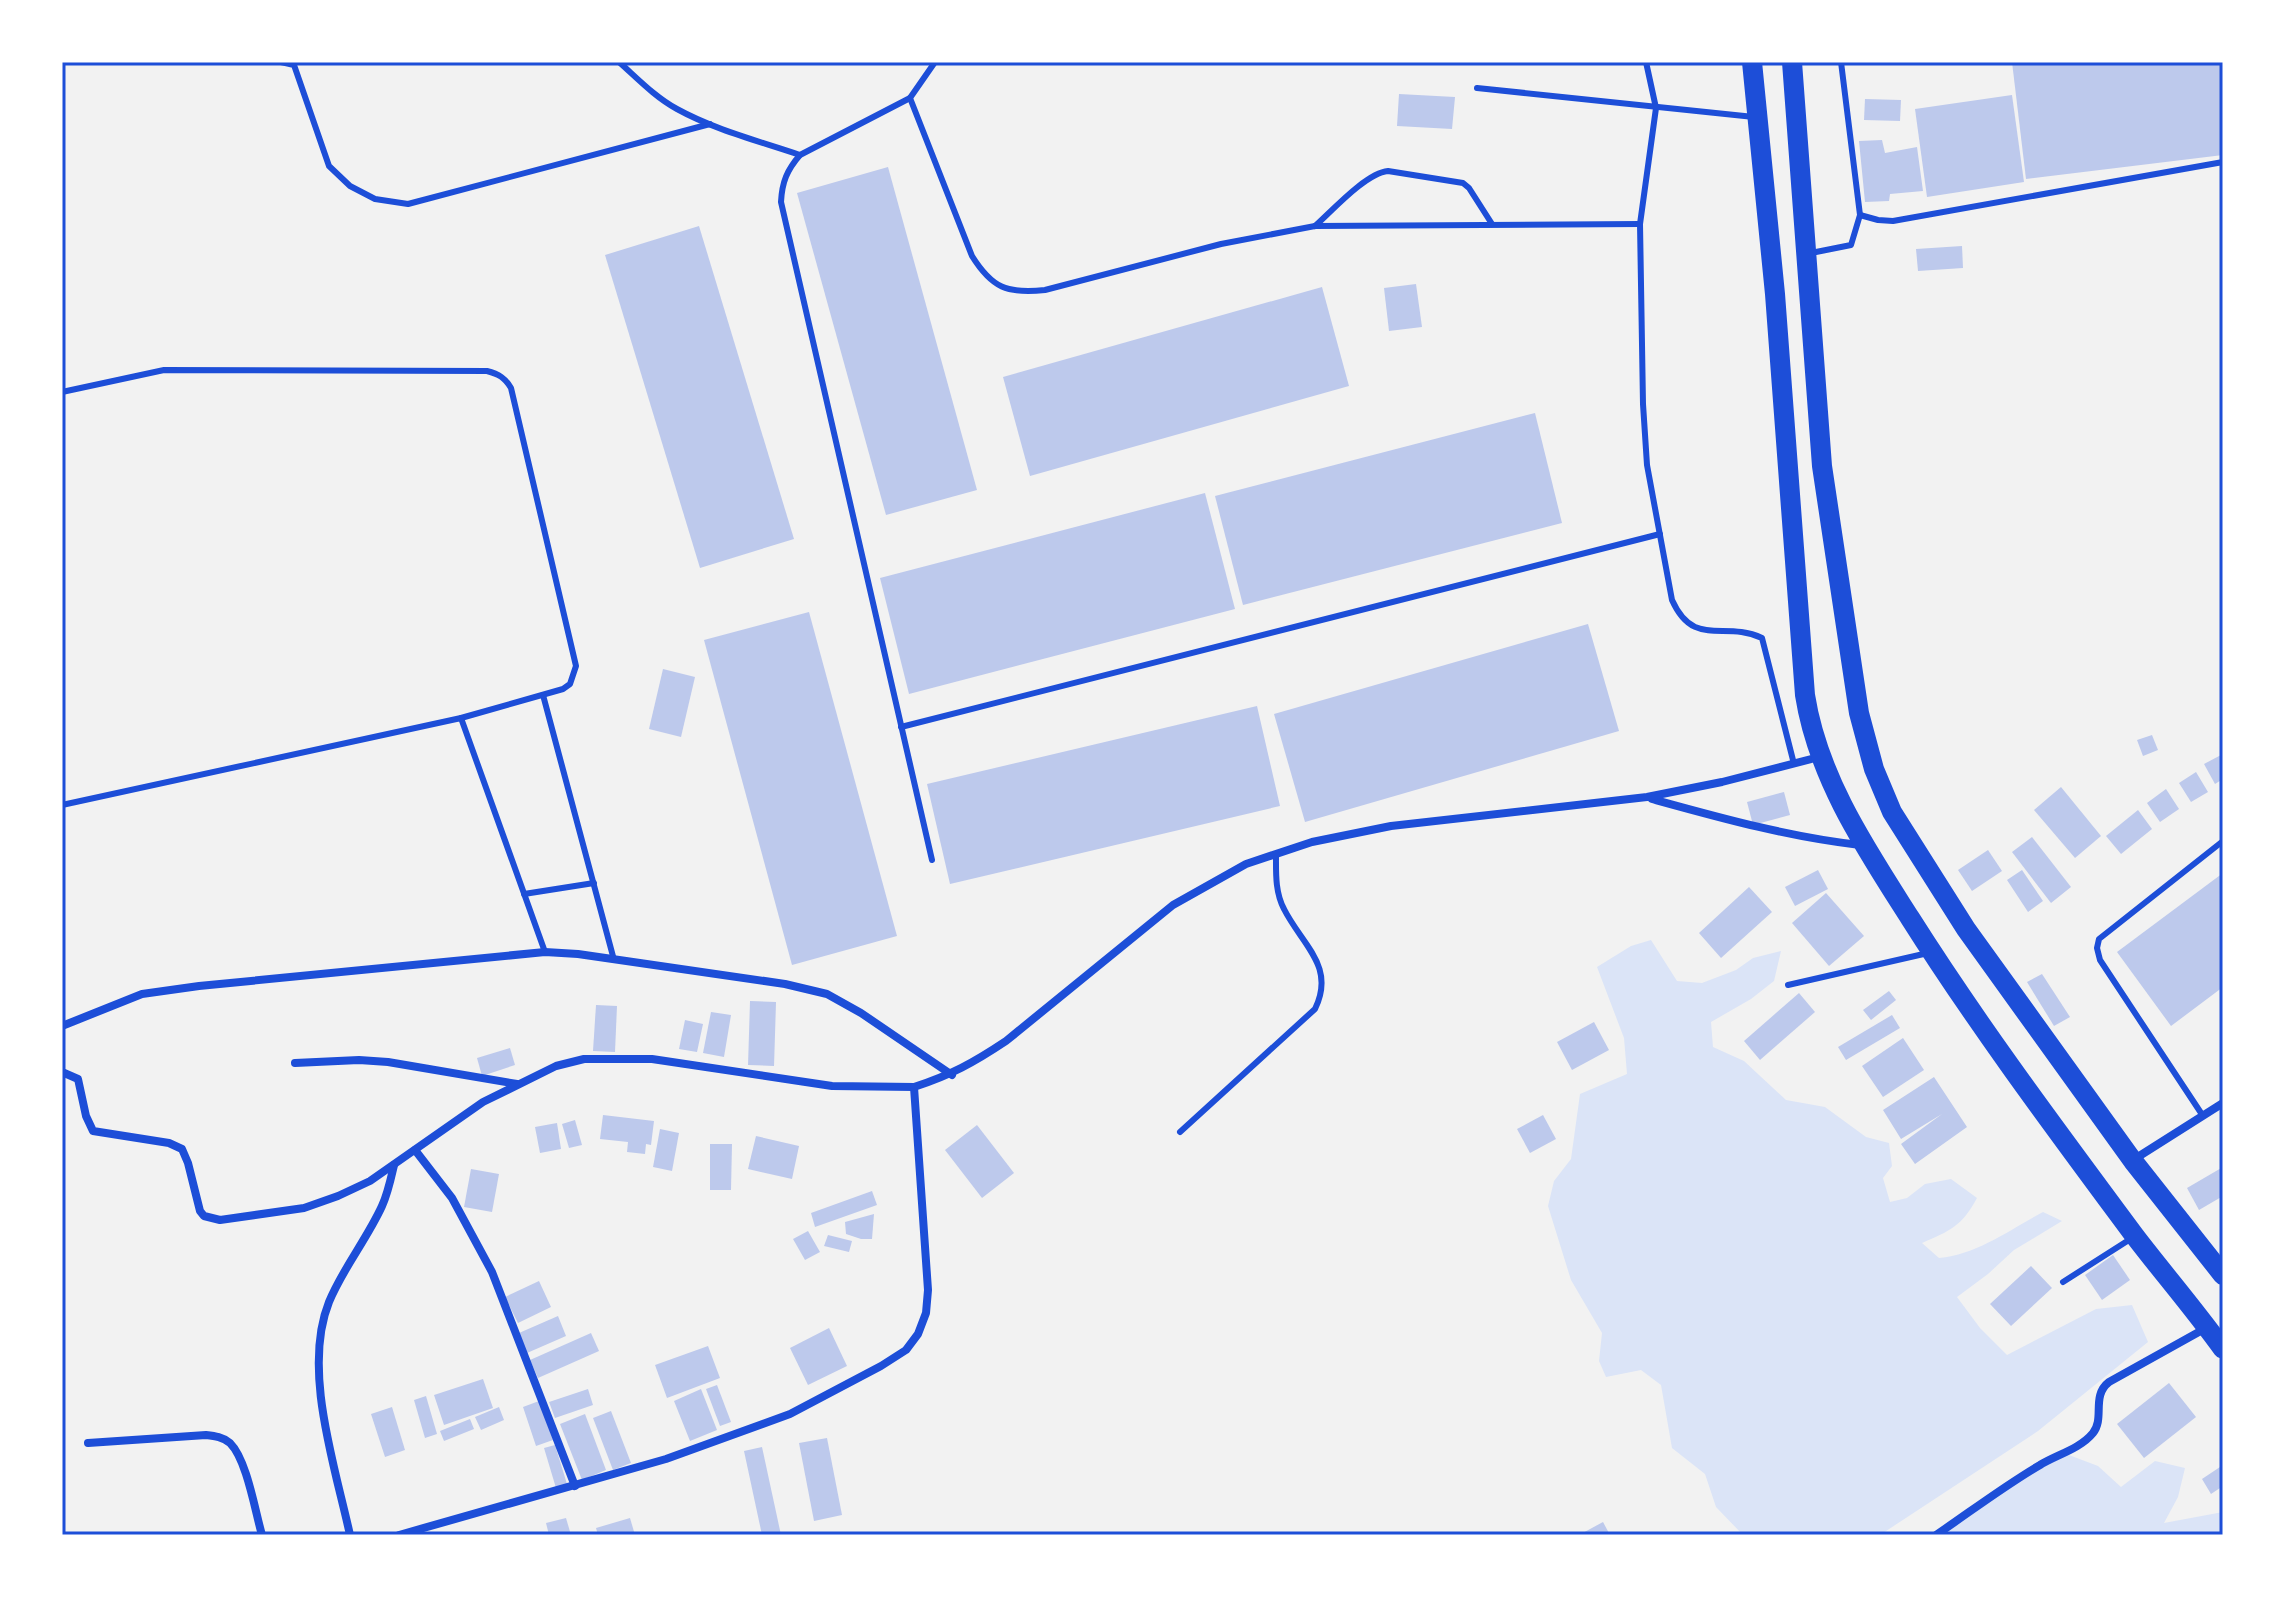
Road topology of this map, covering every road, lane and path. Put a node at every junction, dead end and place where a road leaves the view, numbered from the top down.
1 (281, 62) edge
2 (619, 62) edge
3 (935, 62) edge
4 (1646, 62) edge
5 (1752, 62) edge
6 (1792, 62) edge
7 (1841, 62) edge
8 (295, 64) edge
9 (1477, 88) dead end
10 (910, 98) junction
11 (1656, 108) junction
12 (1758, 118) junction
13 (710, 124) junction
14 (800, 155) junction
15 (2223, 162) edge
16 (1860, 215) junction
17 (1493, 224) junction
18 (1640, 224) junction
19 (1315, 226) junction
20 (1807, 253) junction
21 (62, 392) edge
22 (1660, 534) junction
23 (543, 695) junction
24 (461, 718) junction
25 (901, 727) junction
26 (1820, 757) junction
27 (1794, 764) junction
28 (1647, 797) junction
29 (62, 805) edge
30 (2223, 841) edge
31 (1866, 846) junction
32 (1276, 854) junction
33 (932, 860) dead end
34 (594, 883) junction
35 (524, 894) junction
36 (545, 952) junction
37 (1932, 952) junction
38 (614, 960) junction
39 (1788, 985) dead end
40 (62, 1026) edge
41 (295, 1063) dead end
42 (62, 1072) edge
43 (952, 1075) junction
44 (518, 1084) junction
45 (914, 1087) junction
46 (2223, 1103) edge
47 (2203, 1116) junction
48 (1180, 1132) dead end
49 (415, 1150) junction
50 (2133, 1161) junction
51 (394, 1165) junction
52 (2135, 1236) junction
53 (2223, 1275) edge
54 (2063, 1282) dead end
55 (2207, 1327) junction
56 (2223, 1349) edge
57 (88, 1443) dead end
58 (575, 1486) junction
59 (262, 1535) edge
60 (350, 1535) edge
61 (399, 1535) edge
62 (1936, 1535) edge

1 - 8 lane
2 - 13 lane
3 - 10 lane
4 - 11 lane
5 - 12 highway
6 - 20 highway
7 - 16 lane
8 - 13 lane
9 - 11 lane
10 - 14 lane
10 - 19 lane
11 - 12 lane
11 - 18 lane
12 - 26 highway
13 - 14 lane
14 - 25 lane
15 - 16 lane
16 - 20 lane
17 - 18 lane
17 - 19 lane
17 - 19 lane
18 - 22 lane
20 - 50 highway
21 - 23 lane
22 - 25 lane
22 - 27 lane
23 - 24 lane
23 - 34 lane
24 - 29 lane
24 - 35 lane
25 - 33 lane
26 - 27 street
26 - 31 highway
27 - 28 street
28 - 31 street
28 - 32 street
30 - 47 lane
31 - 37 highway
32 - 43 street
32 - 48 lane
34 - 35 lane
34 - 38 lane
35 - 36 lane
36 - 38 street
36 - 40 street
37 - 39 lane
37 - 52 highway
38 - 43 street
41 - 44 street
42 - 51 street
43 - 45 street
44 - 45 street
44 - 49 street
45 - 58 street
46 - 47 street
47 - 50 street
49 - 51 street
49 - 58 street
50 - 53 highway
51 - 60 street
52 - 54 lane
52 - 55 highway
55 - 56 highway
55 - 62 street
57 - 59 street
58 - 61 street

